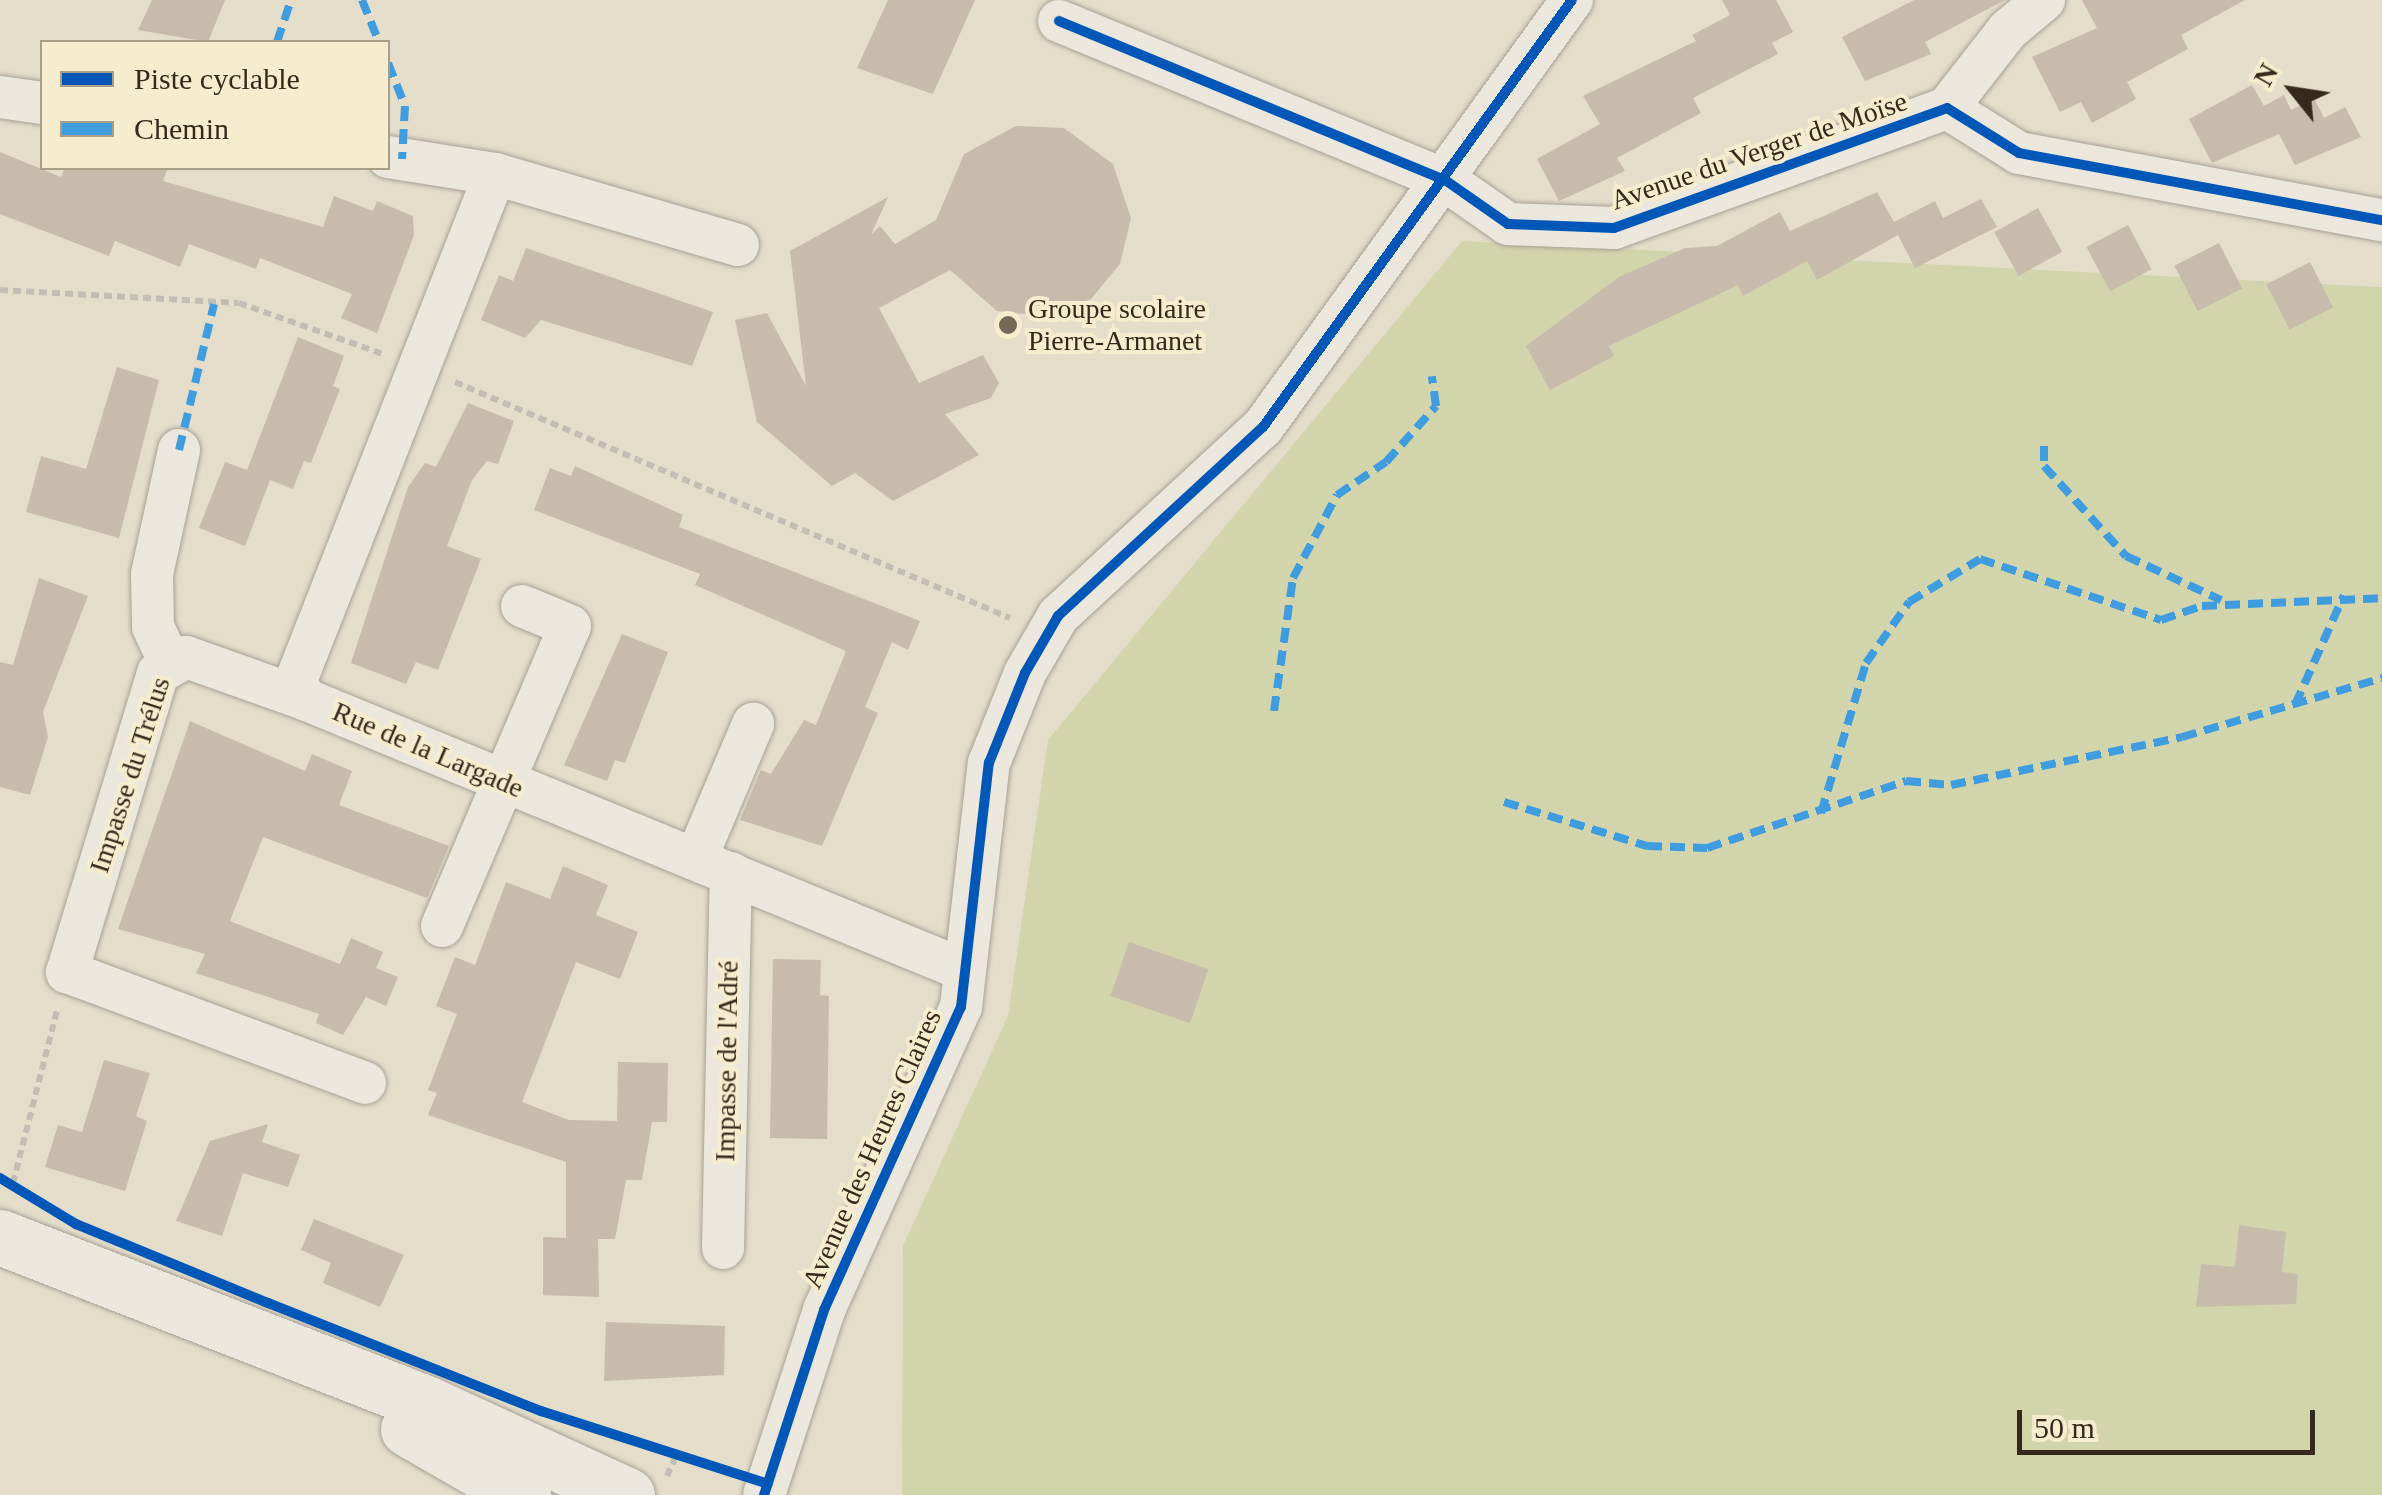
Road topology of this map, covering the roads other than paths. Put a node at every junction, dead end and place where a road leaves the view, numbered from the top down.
1 (1572, 0) edge
2 (2044, 0) edge
3 (1059, 21) dead end
4 (0, 97) edge
5 (40, 103) edge
6 (1948, 108) junction
7 (390, 156) edge
8 (495, 174) junction
9 (1446, 180) junction
10 (2382, 220) edge
11 (738, 245) dead end
12 (179, 450) dead end
13 (522, 606) dead end
14 (168, 661) junction
15 (307, 700) junction
16 (753, 724) dead end
17 (507, 784) junction
18 (714, 866) junction
19 (442, 926) dead end
20 (964, 970) junction
21 (365, 1083) dead end
22 (0, 1238) edge
23 (723, 1248) dead end
24 (230, 1332) junction
25 (523, 1495) edge
26 (627, 1495) edge
27 (764, 1495) edge

1 - 9 street, Avenue des Heures Claires
2 - 6 street
3 - 9 street, Avenue du Verger de Moïse
4 - 5 street
6 - 9 street, Avenue du Verger de Moïse
6 - 10 street, Avenue du Verger de Moïse
7 - 8 street
8 - 11 street
8 - 15 street, Rue de la Largade
9 - 20 street, Avenue des Heures Claires
12 - 14 street
13 - 17 street
14 - 15 street, Impasse du Trélus
14 - 21 street, Impasse du Trélus
15 - 17 street, Rue de la Largade
16 - 18 street
17 - 18 street, Rue de la Largade
17 - 19 street
18 - 20 street, Rue de la Largade
18 - 23 street, Impasse de l'Adré
20 - 27 street, Avenue des Heures Claires
22 - 24 main road
24 - 25 main road
24 - 26 main road

